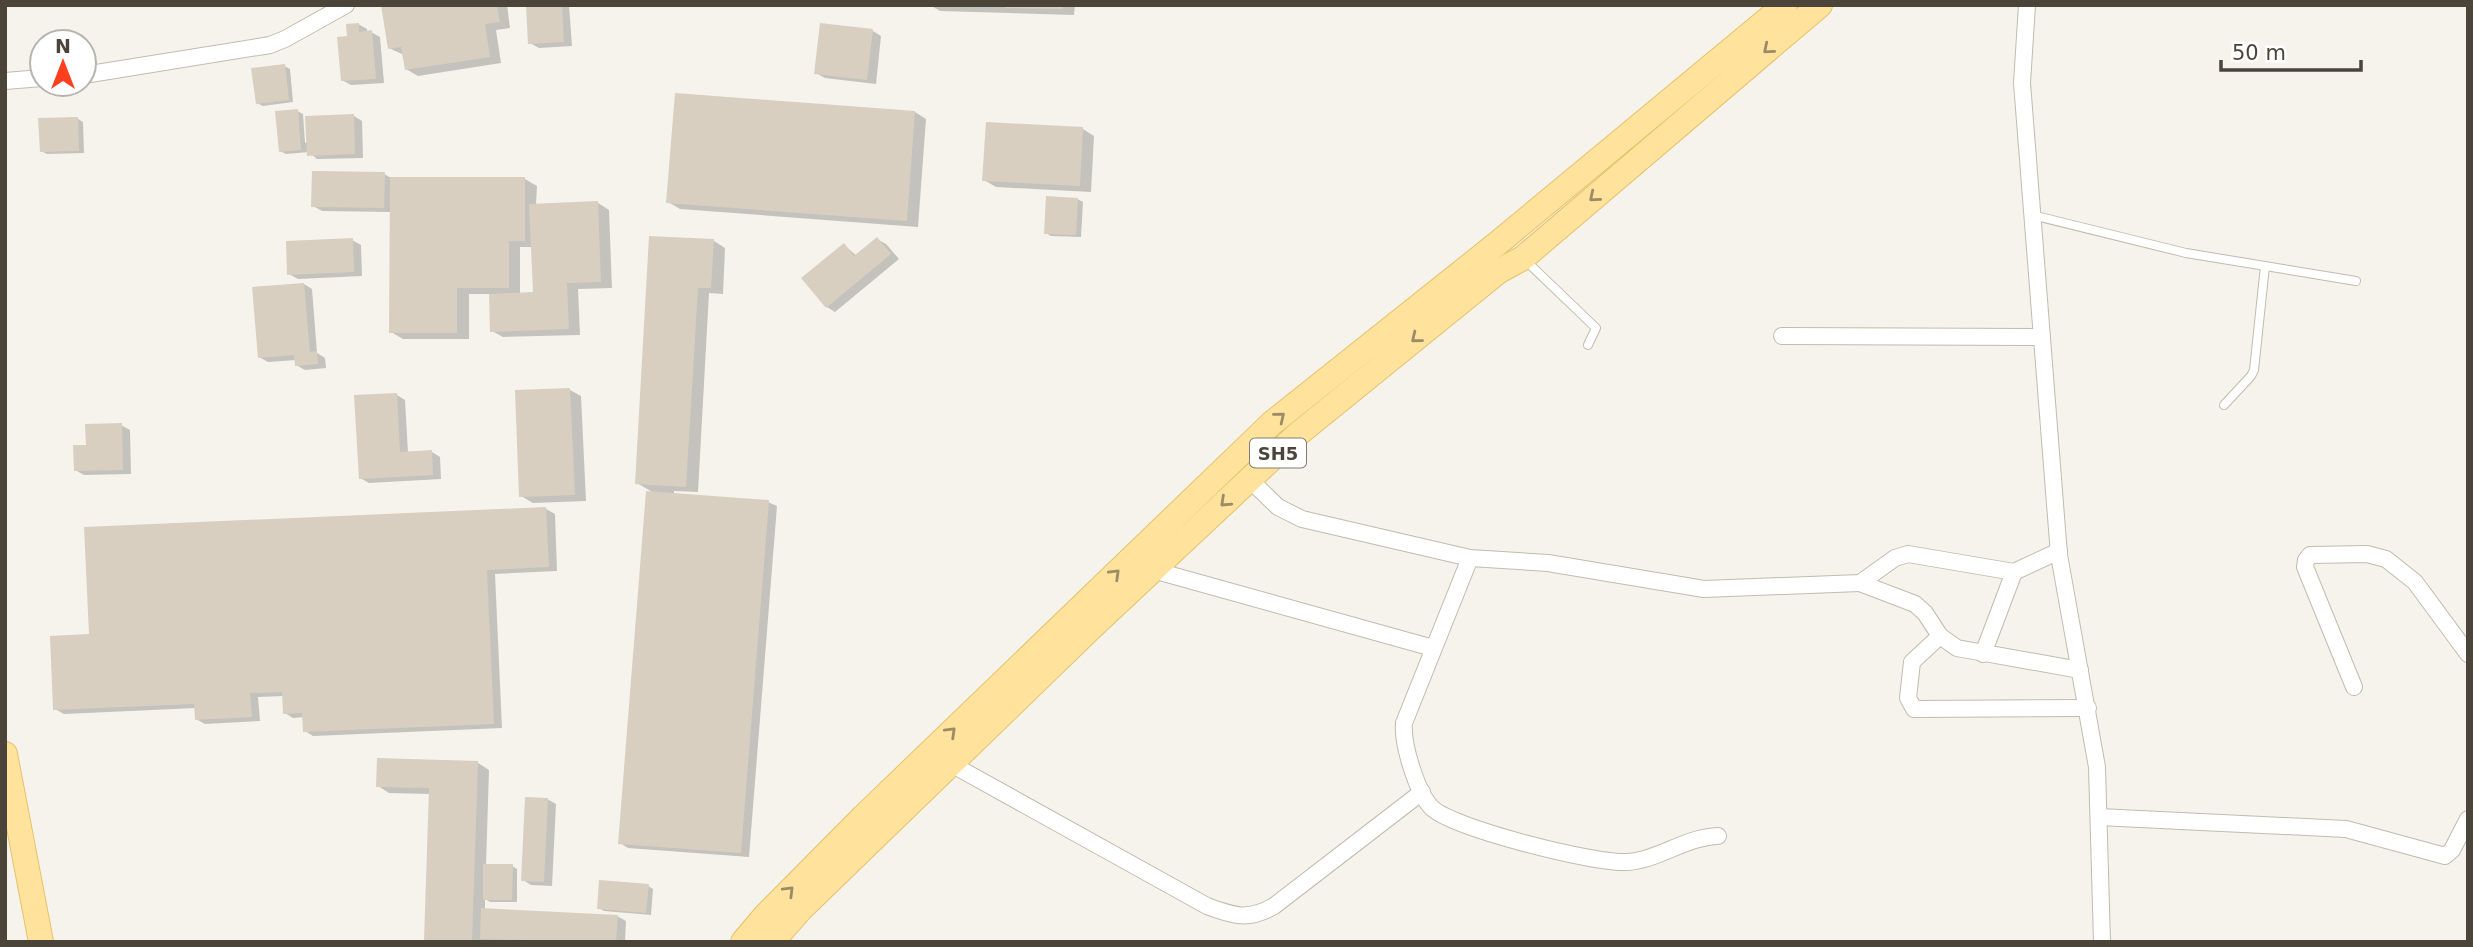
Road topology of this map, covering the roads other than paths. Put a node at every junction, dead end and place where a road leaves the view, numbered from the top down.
1 (346, 5) edge
2 (1785, 5) edge
3 (1820, 5) edge
4 (2027, 5) edge
5 (98, 73) edge
6 (28, 79) edge
7 (5, 81) edge
8 (2032, 215) junction
9 (1522, 258) junction
10 (2265, 266) junction
11 (2356, 281) dead end
12 (1782, 336) dead end
13 (2042, 337) junction
14 (1588, 345) dead end
15 (2224, 405) dead end
16 (1250, 480) junction
17 (2059, 551) junction
18 (1470, 558) junction
19 (1153, 570) junction
20 (2014, 572) junction
21 (1860, 583) junction
22 (1940, 636) junction
23 (1433, 648) junction
24 (1983, 654) junction
25 (2468, 654) edge
26 (2080, 670) junction
27 (2354, 687) dead end
28 (2088, 708) junction
29 (5, 754) edge
30 (951, 764) junction
31 (1422, 792) junction
32 (2098, 817) junction
33 (2468, 819) edge
34 (1718, 836) dead end
35 (858, 838) junction
36 (41, 942) edge
37 (743, 942) edge
38 (772, 942) edge
39 (2102, 942) edge

1 - 5 street
35 -> 2 main road, SH5
3 -> 9 main road, SH5
4 - 8 street
6 - 7 street
8 - 10 lane
8 - 13 street
9 - 14 lane
9 -> 16 main road, SH5
10 - 11 lane
10 - 15 lane
12 - 13 street
13 - 17 street
16 - 18 street
16 -> 19 main road, SH5
17 - 20 street
17 - 26 street
18 - 21 street
18 - 23 street
19 - 23 street
19 - 30 main road, SH5
20 - 21 street
20 - 24 street
21 - 22 street
22 - 24 street
22 - 28 street
23 - 31 street
24 - 26 street
25 - 27 street
26 - 28 street
28 - 32 street
29 - 36 main road
30 - 31 street
30 - 35 main road, SH5
31 - 34 street
32 - 33 street
32 - 39 street
37 -> 35 main road, SH5
35 - 38 main road, SH5

